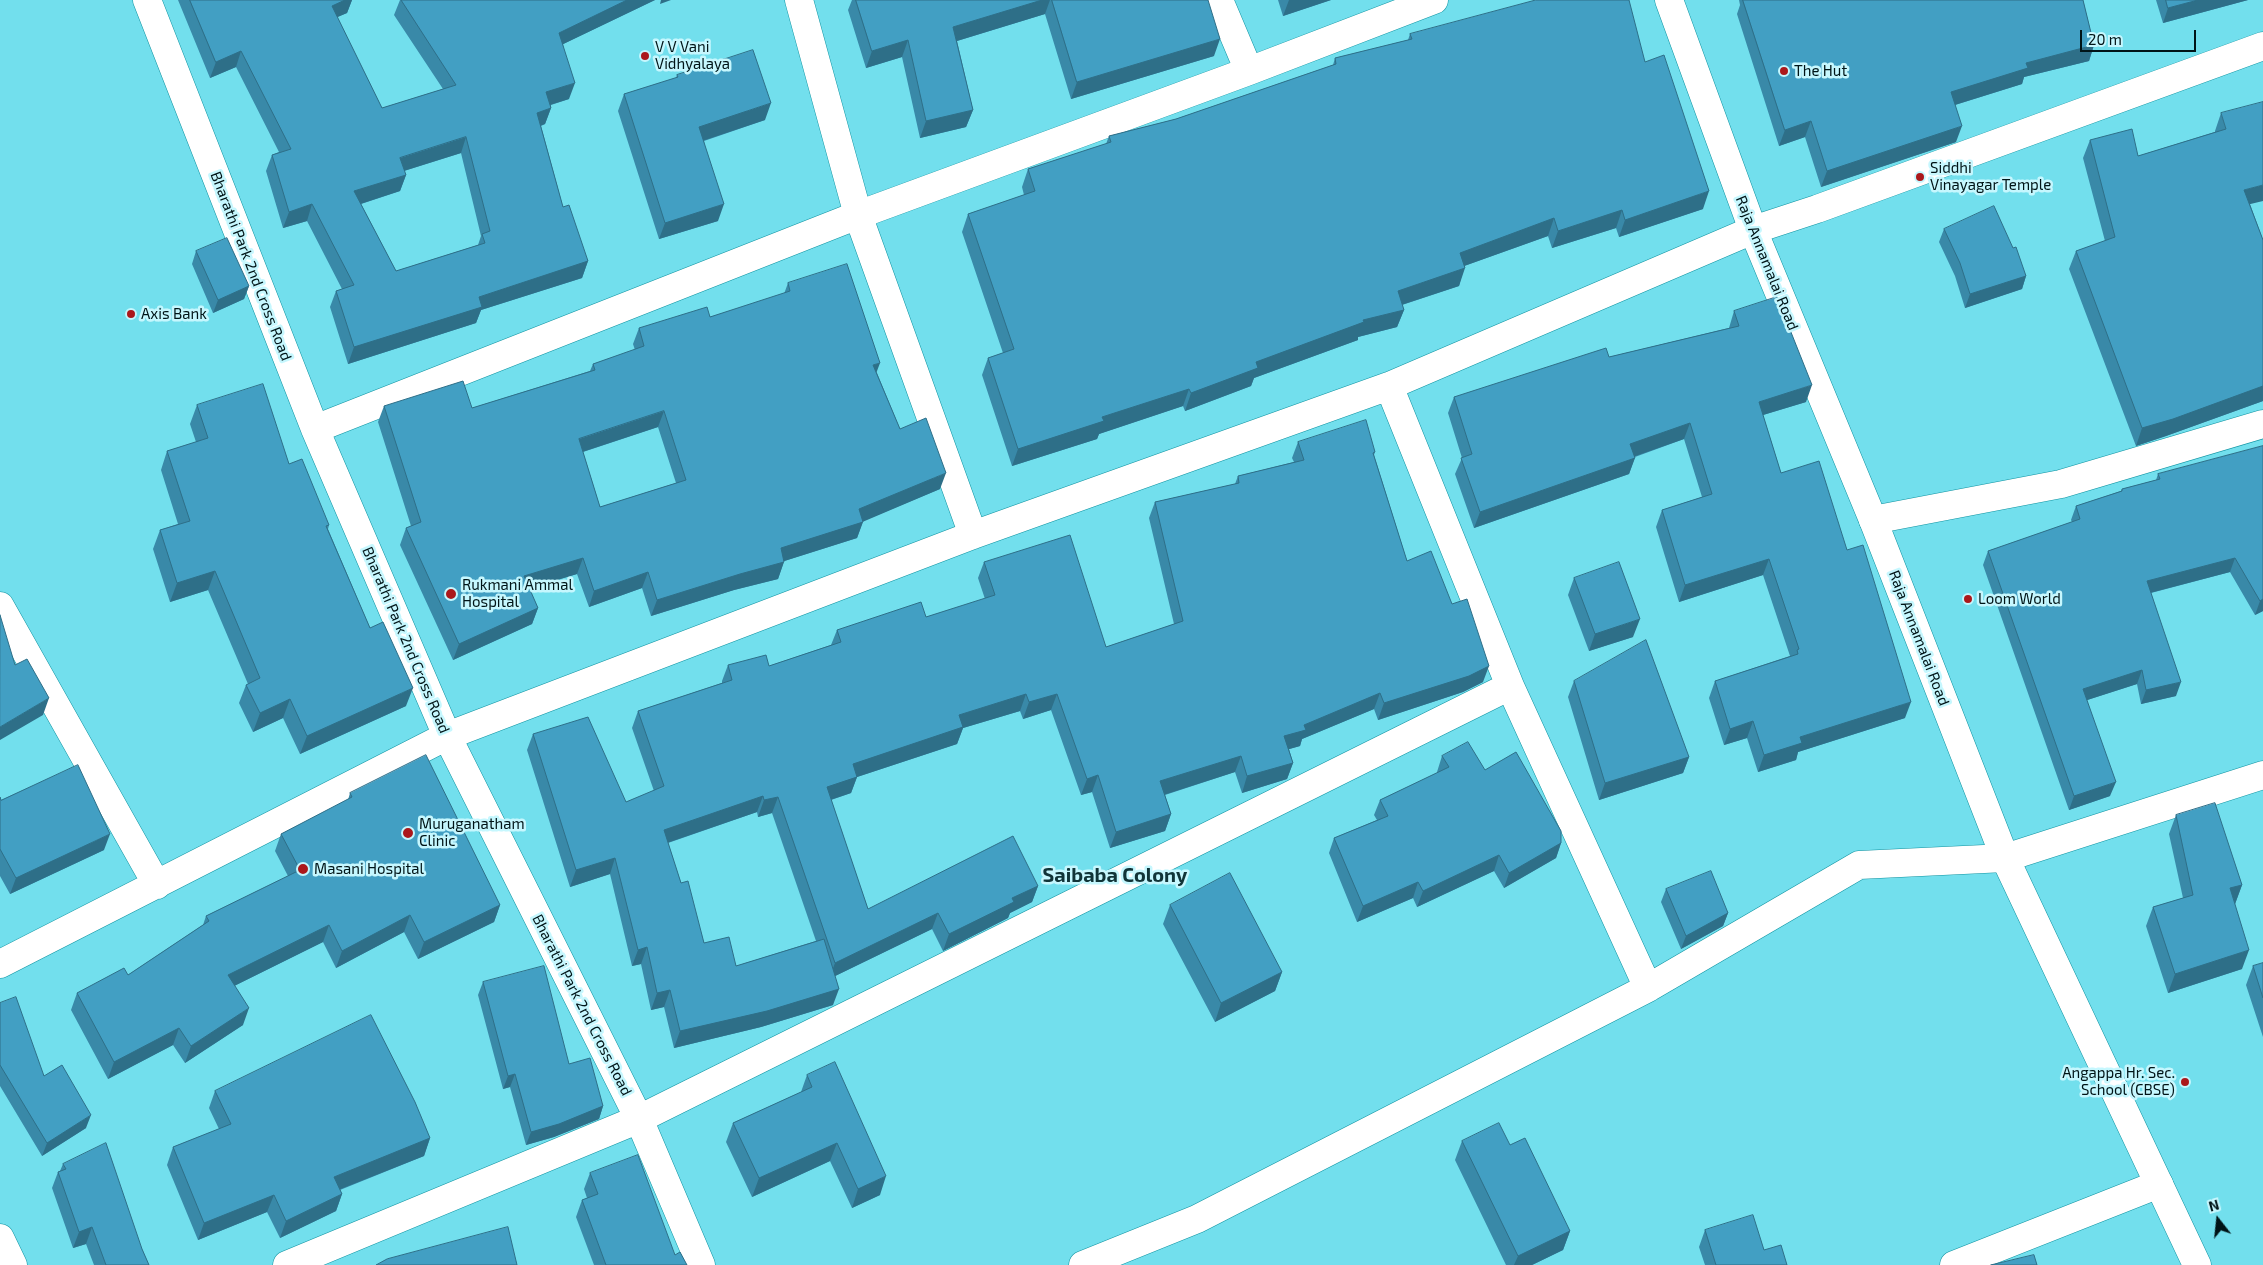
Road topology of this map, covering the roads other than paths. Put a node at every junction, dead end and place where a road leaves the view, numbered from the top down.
1 (147, 0) edge
2 (799, 0) edge
3 (1220, 0) edge
4 (1434, 0) edge
5 (1669, 0) edge
6 (2263, 46) edge
7 (1249, 71) junction
8 (858, 215) junction
9 (1753, 230) junction
10 (1389, 386) junction
11 (2263, 424) edge
12 (315, 429) junction
13 (1873, 520) junction
14 (973, 535) junction
15 (0, 606) edge
16 (1510, 686) junction
17 (447, 736) junction
18 (2263, 775) edge
19 (2005, 858) junction
20 (157, 885) junction
21 (0, 964) edge
22 (1648, 988) junction
23 (639, 1118) junction
24 (2159, 1184) junction
25 (0, 1238) edge
26 (13, 1265) edge
27 (287, 1265) edge
28 (701, 1265) edge
29 (1083, 1265) edge
30 (1954, 1265) edge
31 (2197, 1265) edge

1 - 12 street, Bharathi Park 2nd Cross Road
2 - 8 street
3 - 7 street
4 - 7 street
5 - 9 street, Raja Annamalai Road
6 - 9 street
7 - 8 street
8 - 12 street
8 - 14 street
9 - 10 street
9 - 13 street, Raja Annamalai Road
10 - 14 street
10 - 16 street
11 - 13 street
12 - 17 street, Bharathi Park 2nd Cross Road
13 - 19 street, Raja Annamalai Road
14 - 17 street
15 - 20 street
16 - 22 street
16 - 23 street
17 - 20 street
17 - 23 street, Bharathi Park 2nd Cross Road
18 - 19 street
19 - 22 street
19 - 24 street, Raja Annamalai Road
20 - 21 street
22 - 29 street
23 - 27 street
23 - 28 street, Bharathi Park 2nd Cross Road
24 - 30 street
24 - 31 street, Raja Annamalai Road
25 - 26 street

